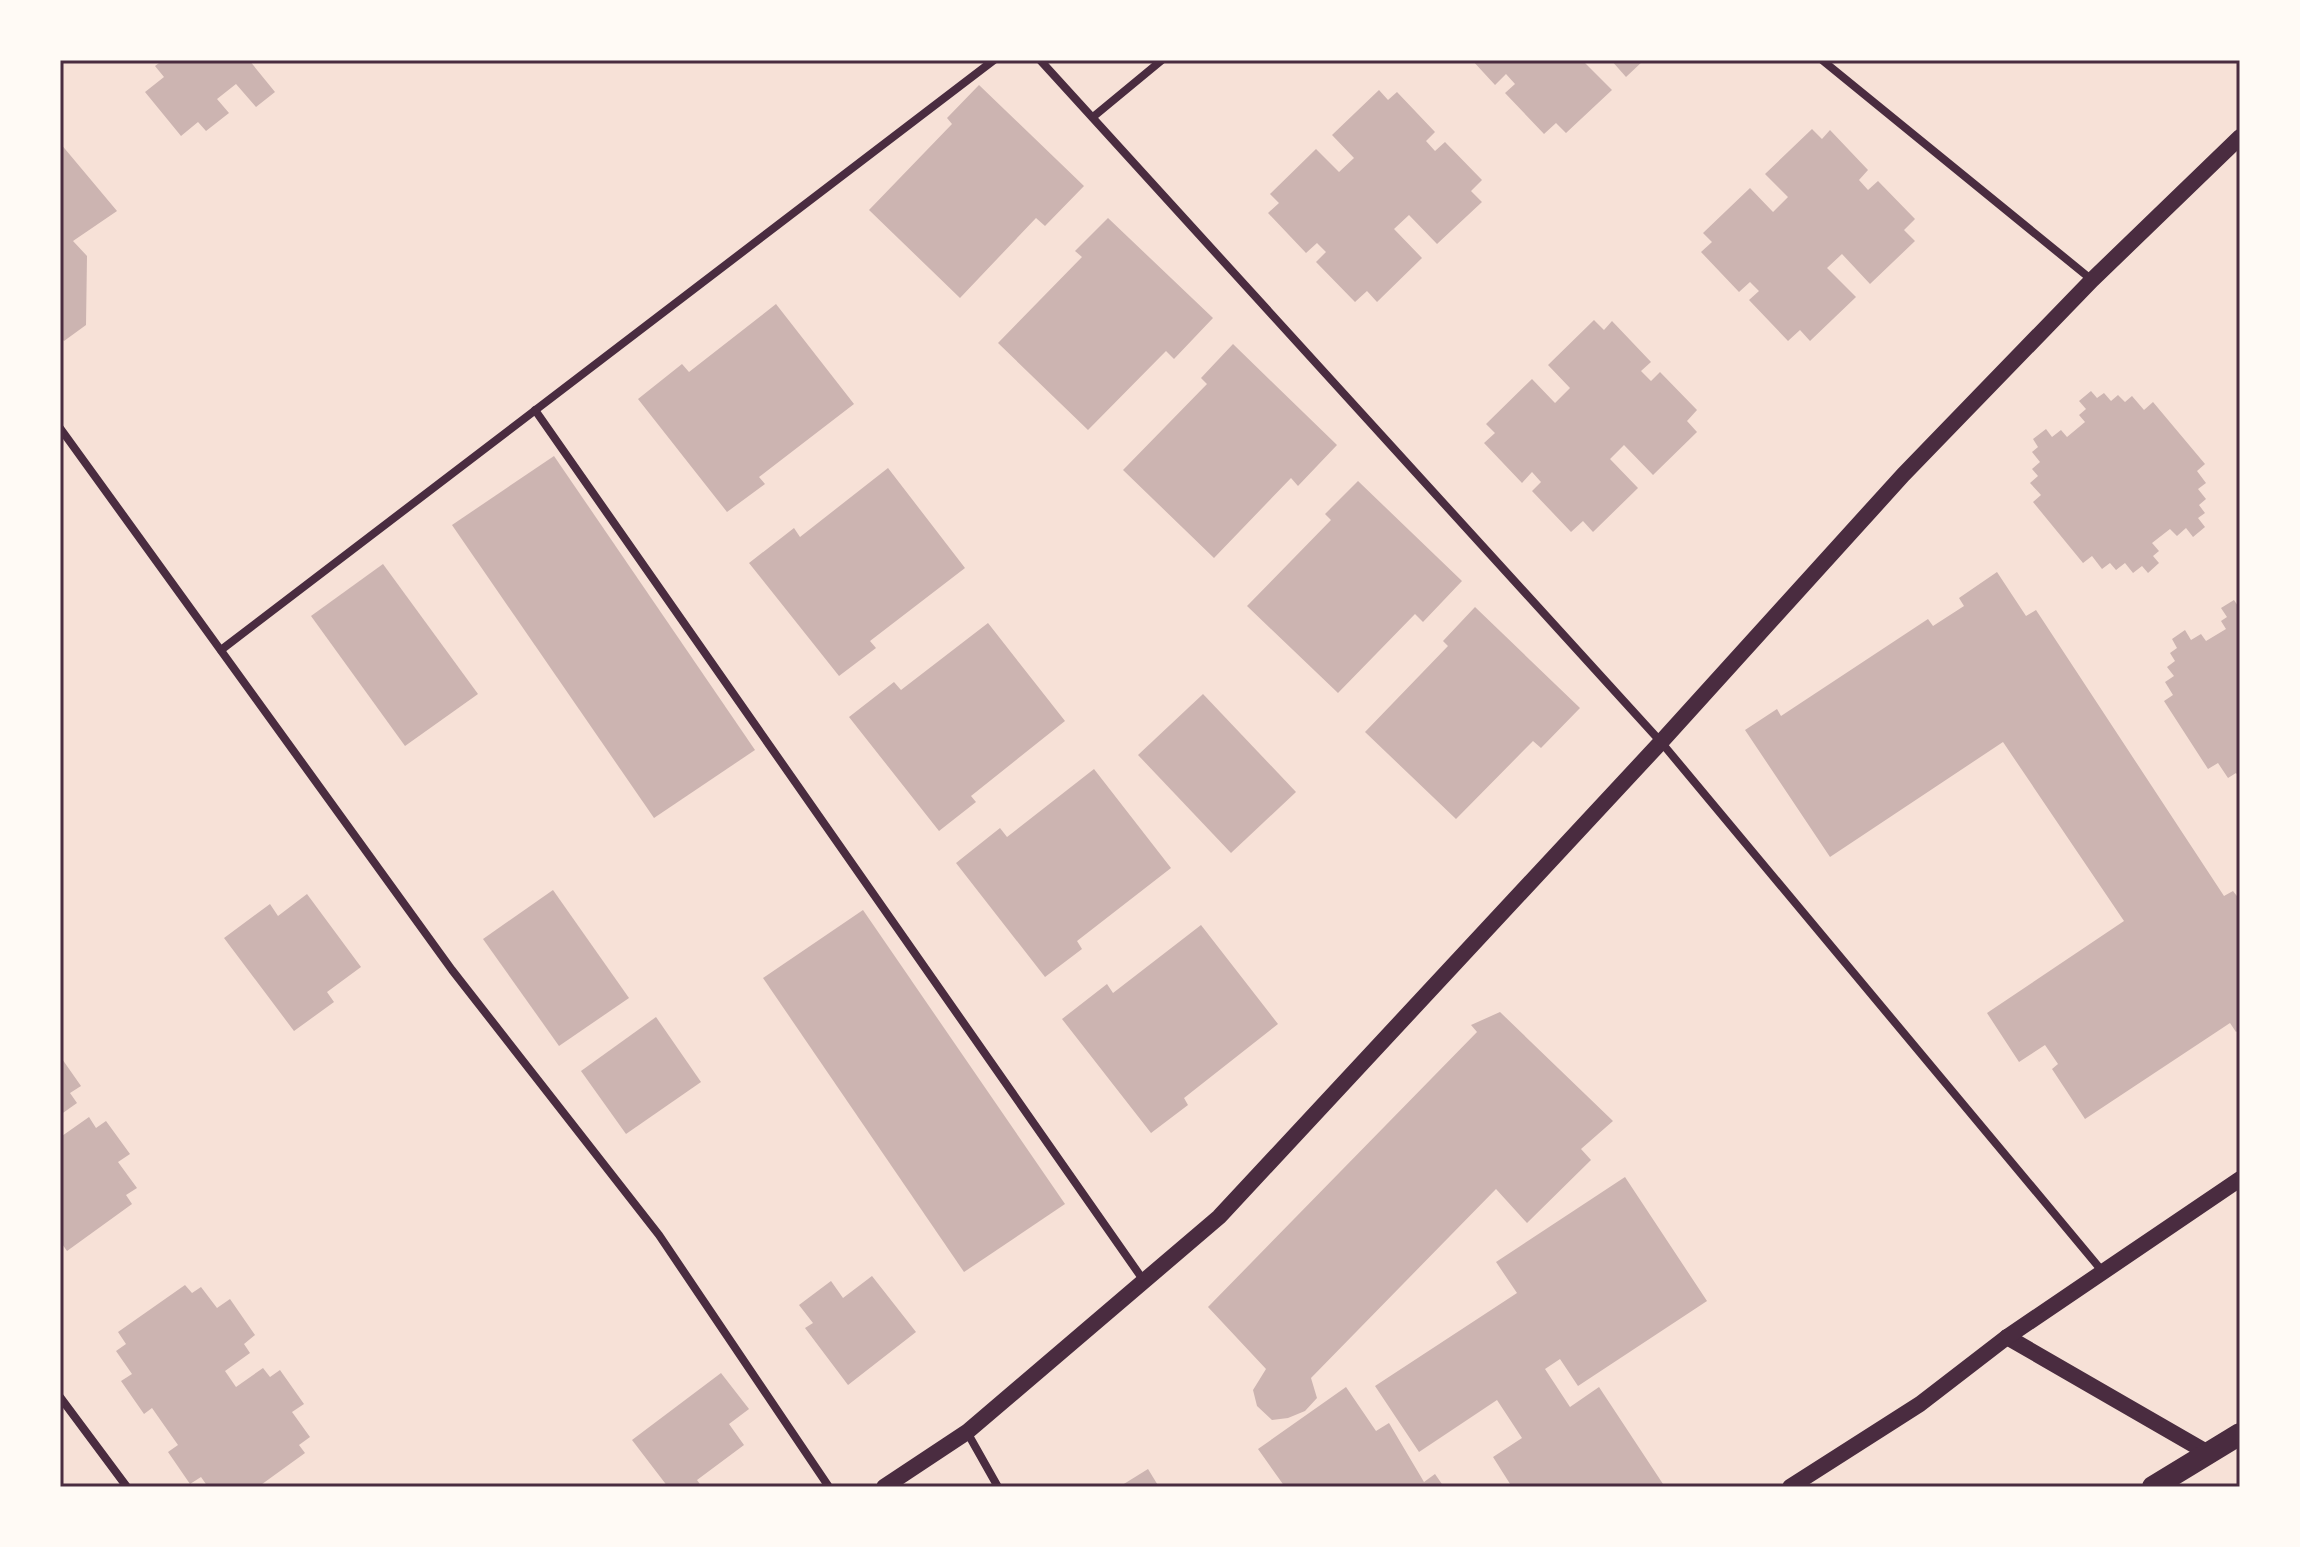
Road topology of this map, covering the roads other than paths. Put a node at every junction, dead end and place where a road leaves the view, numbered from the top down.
1 (994, 60) edge
2 (1040, 60) edge
3 (1162, 60) edge
4 (1822, 60) edge
5 (1093, 117) junction
6 (2240, 137) edge
7 (2092, 280) junction
8 (535, 410) junction
9 (60, 428) edge
10 (221, 650) junction
11 (1661, 742) junction
12 (2240, 1179) edge
13 (2103, 1272) junction
14 (1145, 1281) junction
15 (2007, 1337) junction
16 (60, 1397) edge
17 (967, 1432) junction
18 (2240, 1434) edge
19 (2208, 1453) junction
20 (127, 1487) edge
21 (829, 1487) edge
22 (884, 1487) edge
23 (998, 1487) edge
24 (1790, 1487) edge
25 (2153, 1487) edge

1 - 8 street
2 - 5 street
3 - 5 street
4 - 7 street
5 - 11 street
6 - 7 main road
7 - 11 main road
8 - 10 street
8 - 14 street
9 - 10 street
10 - 21 street
11 - 13 street
11 - 14 main road
12 - 13 main road
13 - 15 main road
14 - 17 main road
15 - 19 main road
15 - 24 main road
16 - 20 street
17 - 22 main road
17 - 23 street
18 - 19 highway
19 - 25 highway

